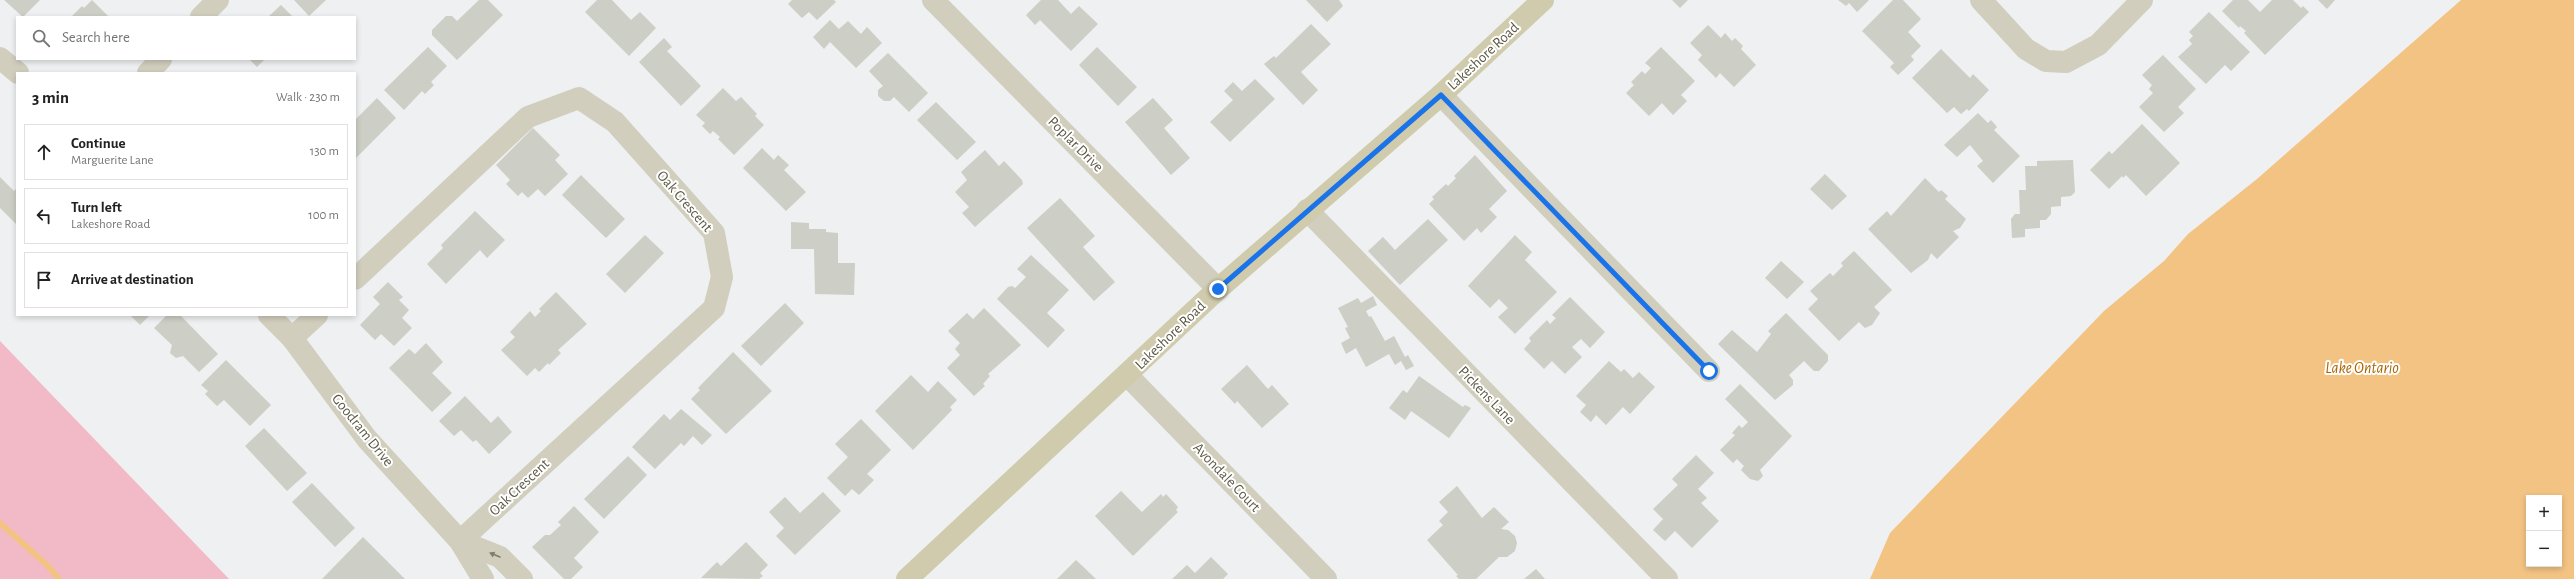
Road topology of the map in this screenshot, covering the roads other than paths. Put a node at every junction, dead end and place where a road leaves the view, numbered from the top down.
1 (218, 0) edge
2 (933, 0) edge
3 (1543, 0) edge
4 (1981, 0) edge
5 (2142, 0) edge
6 (202, 16) edge
7 (0, 58) edge
8 (161, 60) edge
9 (17, 72) edge
10 (149, 72) edge
11 (1441, 95) junction
12 (1307, 210) junction
13 (356, 278) edge
14 (1218, 289) junction
15 (270, 316) edge
16 (316, 316) edge
17 (292, 338) junction
18 (1709, 371) dead end
19 (1127, 375) junction
20 (460, 541) junction
21 (483, 579) edge
22 (522, 579) edge
23 (907, 579) edge
24 (1326, 579) edge
25 (1667, 579) edge

1 - 6 street
2 - 14 street, Poplar Drive
3 - 11 main road, Lakeshore Road
4 - 5 street
7 - 9 street
8 - 10 street
11 - 12 main road, Lakeshore Road
11 - 18 street
12 - 14 main road, Lakeshore Road
12 - 25 street, Pickens Lane
13 - 20 street, Oak Crescent
14 - 19 main road, Lakeshore Road
15 - 17 street, Goodram Drive
16 - 17 street
17 - 20 street, Goodram Drive
19 - 23 main road, Lakeshore Road
19 - 24 street, Avondale Court
20 - 21 street, Goodram Drive
22 -> 20 street, Goodram Drive

